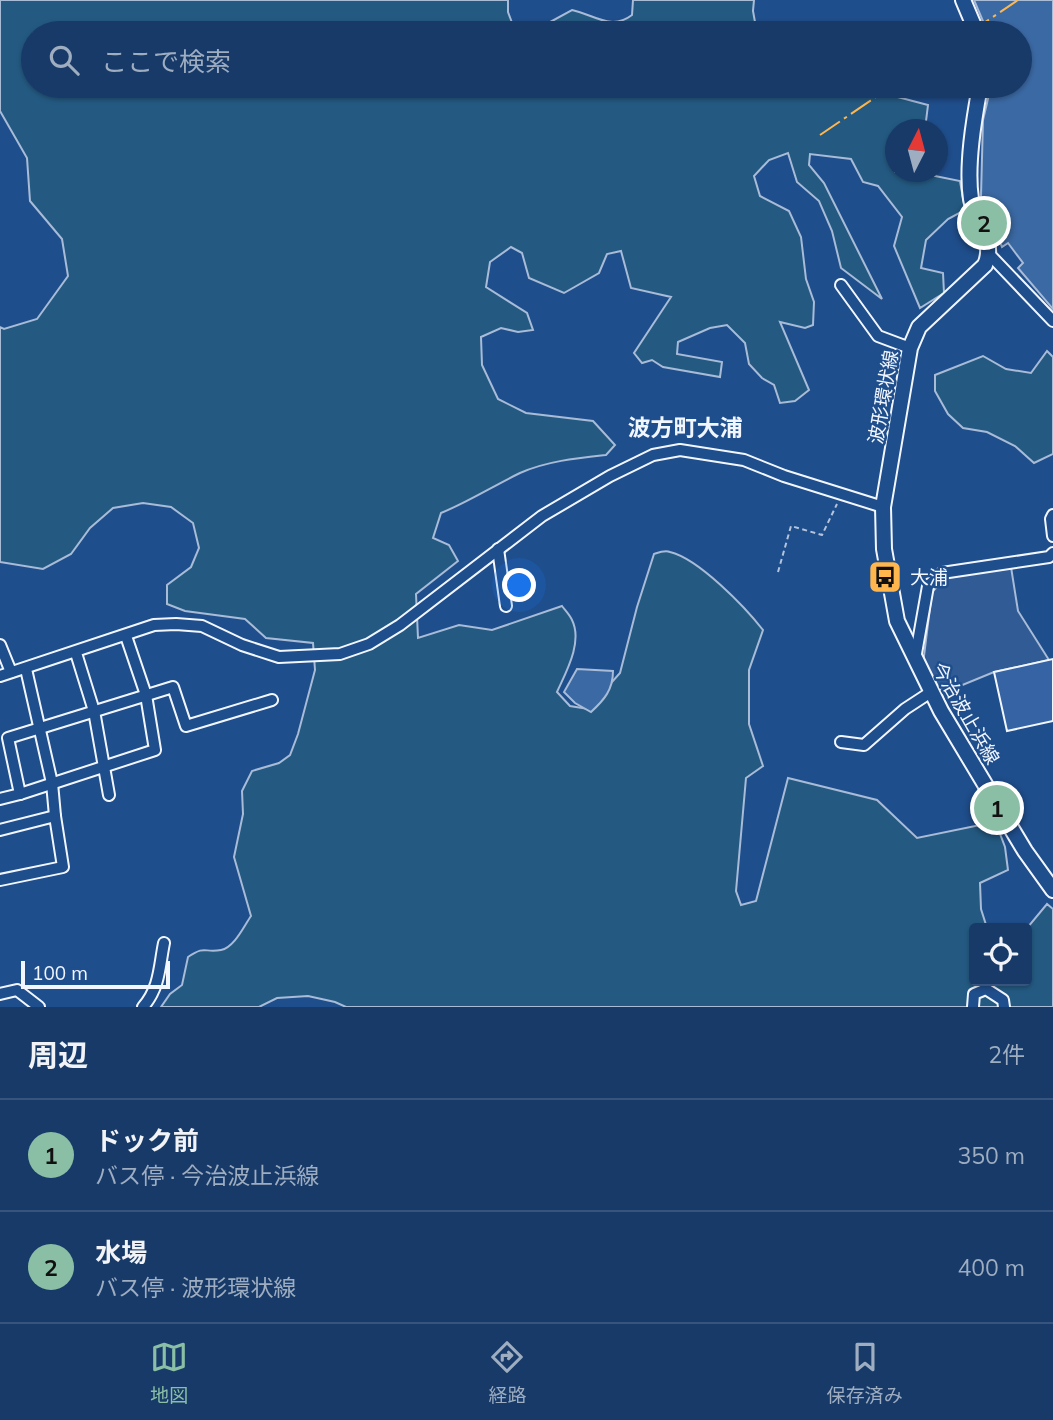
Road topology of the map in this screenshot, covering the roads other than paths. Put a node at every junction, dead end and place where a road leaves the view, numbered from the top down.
1 (962, 0) edge
2 (972, 21) edge
3 (978, 98) edge
4 (990, 255) junction
5 (841, 285) dead end
6 (1053, 321) edge
7 (910, 348) junction
8 (883, 507) junction
9 (1053, 515) edge
10 (1053, 537) edge
11 (498, 549) junction
12 (1053, 553) edge
13 (506, 606) dead end
14 (127, 636) junction
15 (0, 645) edge
16 (76, 653) junction
17 (915, 661) junction
18 (26, 669) junction
19 (5, 674) edge
20 (931, 692) junction
21 (146, 695) junction
22 (272, 700) dead end
23 (94, 711) junction
24 (41, 728) junction
25 (841, 741) dead end
26 (104, 766) junction
27 (52, 783) junction
28 (20, 793) junction
29 (109, 795) dead end
30 (0, 799) edge
31 (55, 816) junction
32 (0, 830) edge
33 (0, 880) edge
34 (1053, 890) edge
35 (164, 943) dead end
36 (0, 994) edge
37 (38, 1007) edge
38 (143, 1007) edge
39 (973, 1007) edge
40 (1004, 1007) edge

1 - 2 main road
3 - 4 main road
4 - 6 street
4 - 7 main road, 波形環状線
5 - 7 street
7 - 8 main road, 波形環状線
8 - 11 street
8 - 17 main road, 波形環状線
9 - 10 street
11 - 13 street
11 - 14 street
12 - 17 street
14 - 16 street
14 - 21 street
15 - 19 street
16 - 18 street
16 - 23 street
17 - 20 main road, 今治波止浜線
18 - 19 street
18 - 24 street
20 - 25 street
20 - 34 main road, 今治波止浜線
21 - 22 street
21 - 23 street
21 - 26 street
23 - 24 street
23 - 26 street
24 - 27 street
24 - 28 street
26 - 27 street
26 - 29 street
27 - 28 street
27 - 31 street
28 - 30 street
31 - 32 street
31 - 33 street
35 - 38 street
36 - 37 street
39 - 40 street

